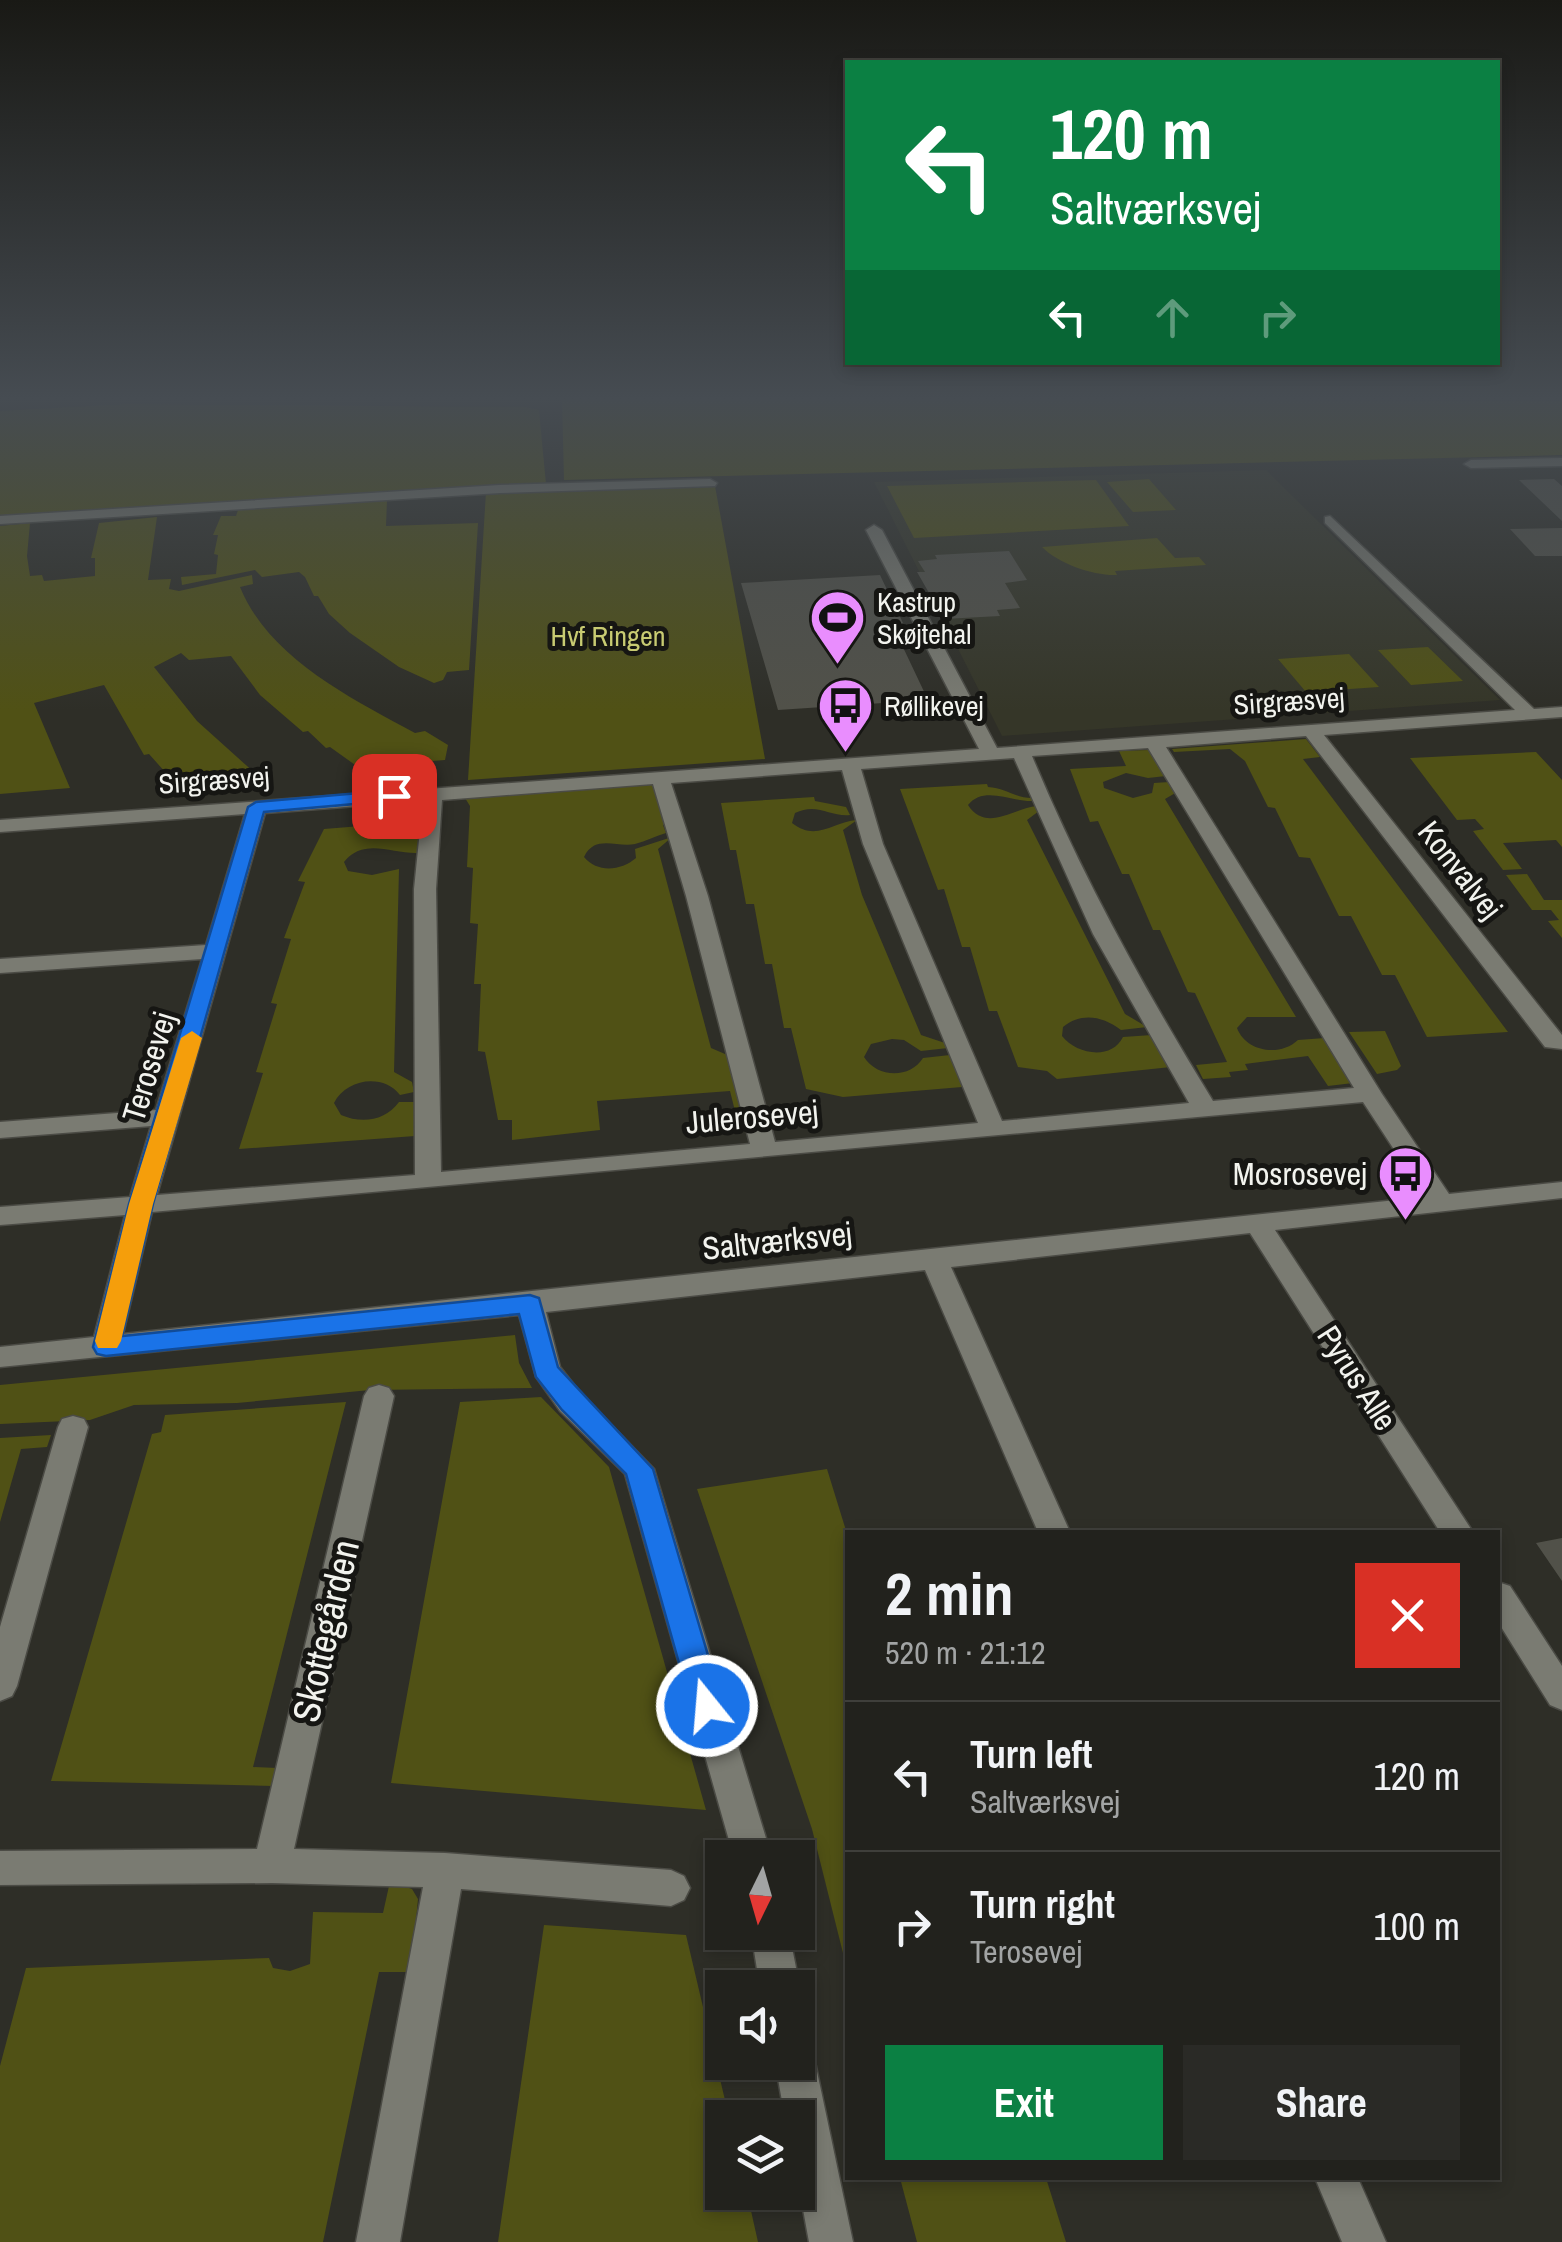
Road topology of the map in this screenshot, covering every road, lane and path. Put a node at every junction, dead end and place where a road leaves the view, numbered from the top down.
1 (296, 502) edge
2 (0, 520) edge
3 (1330, 520) dead end
4 (874, 530) dead end
5 (1562, 712) edge
6 (1529, 714) junction
7 (1311, 730) junction
8 (1152, 740) junction
9 (1020, 750) junction
10 (990, 752) junction
11 (849, 762) junction
12 (660, 777) junction
13 (433, 792) junction
14 (256, 807) junction
15 (0, 826) edge
16 (217, 951) junction
17 (0, 966) edge
18 (1562, 1042) edge
19 (1370, 1094) junction
20 (1205, 1109) junction
21 (168, 1117) junction
22 (993, 1128) junction
23 (0, 1130) edge
24 (764, 1148) junction
25 (428, 1182) junction
26 (1562, 1190) edge
27 (1442, 1203) junction
28 (141, 1204) junction
29 (0, 1216) edge
30 (1257, 1222) junction
31 (934, 1258) junction
32 (530, 1304) junction
33 (106, 1347) junction
34 (0, 1357) edge
35 (379, 1396) dead end
36 (74, 1427) dead end
37 (1053, 1530) edge
38 (1456, 1530) edge
39 (1500, 1598) edge
40 (0, 1686) edge
41 (1562, 1695) edge
42 (748, 1840) edge
43 (272, 1866) junction
44 (0, 1868) edge
45 (444, 1870) junction
46 (672, 1888) dead end
47 (798, 2080) edge
48 (1337, 2180) edge
49 (378, 2242) edge
50 (830, 2242) edge
51 (1364, 2242) edge

1 - 2 street
3 - 6 street
4 - 10 street
5 - 6 street, Sirgræsvej
6 - 7 street, Sirgræsvej
7 - 8 street, Sirgræsvej
7 - 18 street, Konvalvej
8 - 9 street, Sirgræsvej
8 - 19 street
9 - 10 street, Sirgræsvej
9 - 20 street
10 - 11 street, Sirgræsvej
11 - 12 street, Sirgræsvej
11 - 22 street
12 - 13 street, Sirgræsvej
12 - 24 street
13 - 14 street, Sirgræsvej
13 - 25 street
14 - 15 street, Sirgræsvej
14 - 16 street, Terosevej
16 - 17 street
16 - 21 street, Terosevej
19 - 20 street, Julerosevej
19 - 27 street
20 - 22 street, Julerosevej
21 - 23 street
21 - 28 street, Terosevej
22 - 24 street, Julerosevej
24 - 25 street, Julerosevej
25 - 28 street, Julerosevej
26 - 27 street, Saltværksvej
27 - 30 street, Saltværksvej
28 - 29 street, Julerosevej
28 - 33 street, Terosevej
30 - 31 street, Saltværksvej
30 - 38 street, Pyrus Alle
31 - 32 street, Saltværksvej
31 - 37 street
32 - 33 street, Saltværksvej
32 - 42 street
33 - 34 street, Saltværksvej
35 - 43 street, Skottegården
36 - 40 street
39 - 41 street
43 - 44 street
43 - 45 street
45 - 46 street
45 - 49 street
47 - 50 street
48 - 51 street

